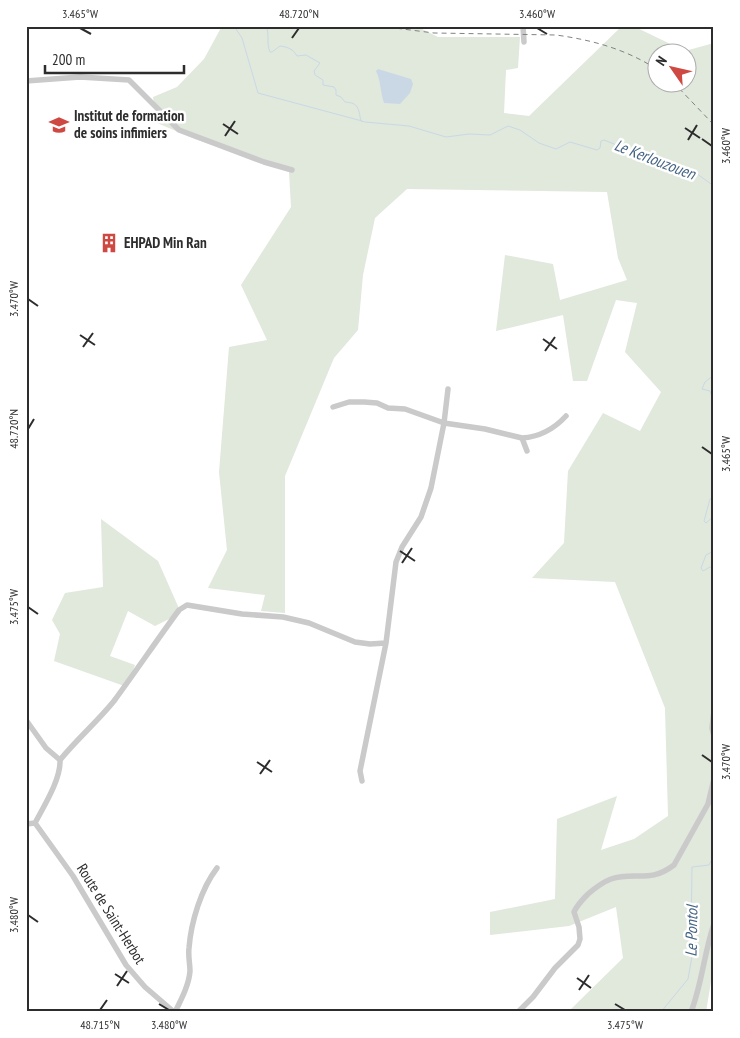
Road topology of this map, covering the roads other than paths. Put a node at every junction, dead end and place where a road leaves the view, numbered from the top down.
1 (523, 26) edge
2 (524, 42) dead end
3 (26, 81) edge
4 (292, 170) dead end
5 (448, 389) dead end
6 (333, 407) dead end
7 (566, 416) dead end
8 (444, 423) junction
9 (522, 438) junction
10 (526, 451) dead end
11 (386, 643) junction
12 (714, 711) edge
13 (26, 720) edge
14 (714, 736) edge
15 (60, 760) junction
16 (714, 779) edge
17 (362, 780) dead end
18 (35, 823) junction
19 (26, 824) edge
20 (217, 868) dead end
21 (714, 924) edge
22 (175, 1012) edge
23 (518, 1012) edge
24 (691, 1012) edge

1 - 2 street
3 - 4 street
5 - 8 street
6 - 8 street
7 - 9 street
8 - 9 street
8 - 11 street
9 - 10 street
11 - 15 street
11 - 17 street
12 - 14 street
13 - 15 street
15 - 18 street
16 - 23 street
18 - 19 street
18 - 22 street, Route de Saint-Herbot
20 - 22 street
21 - 24 street

